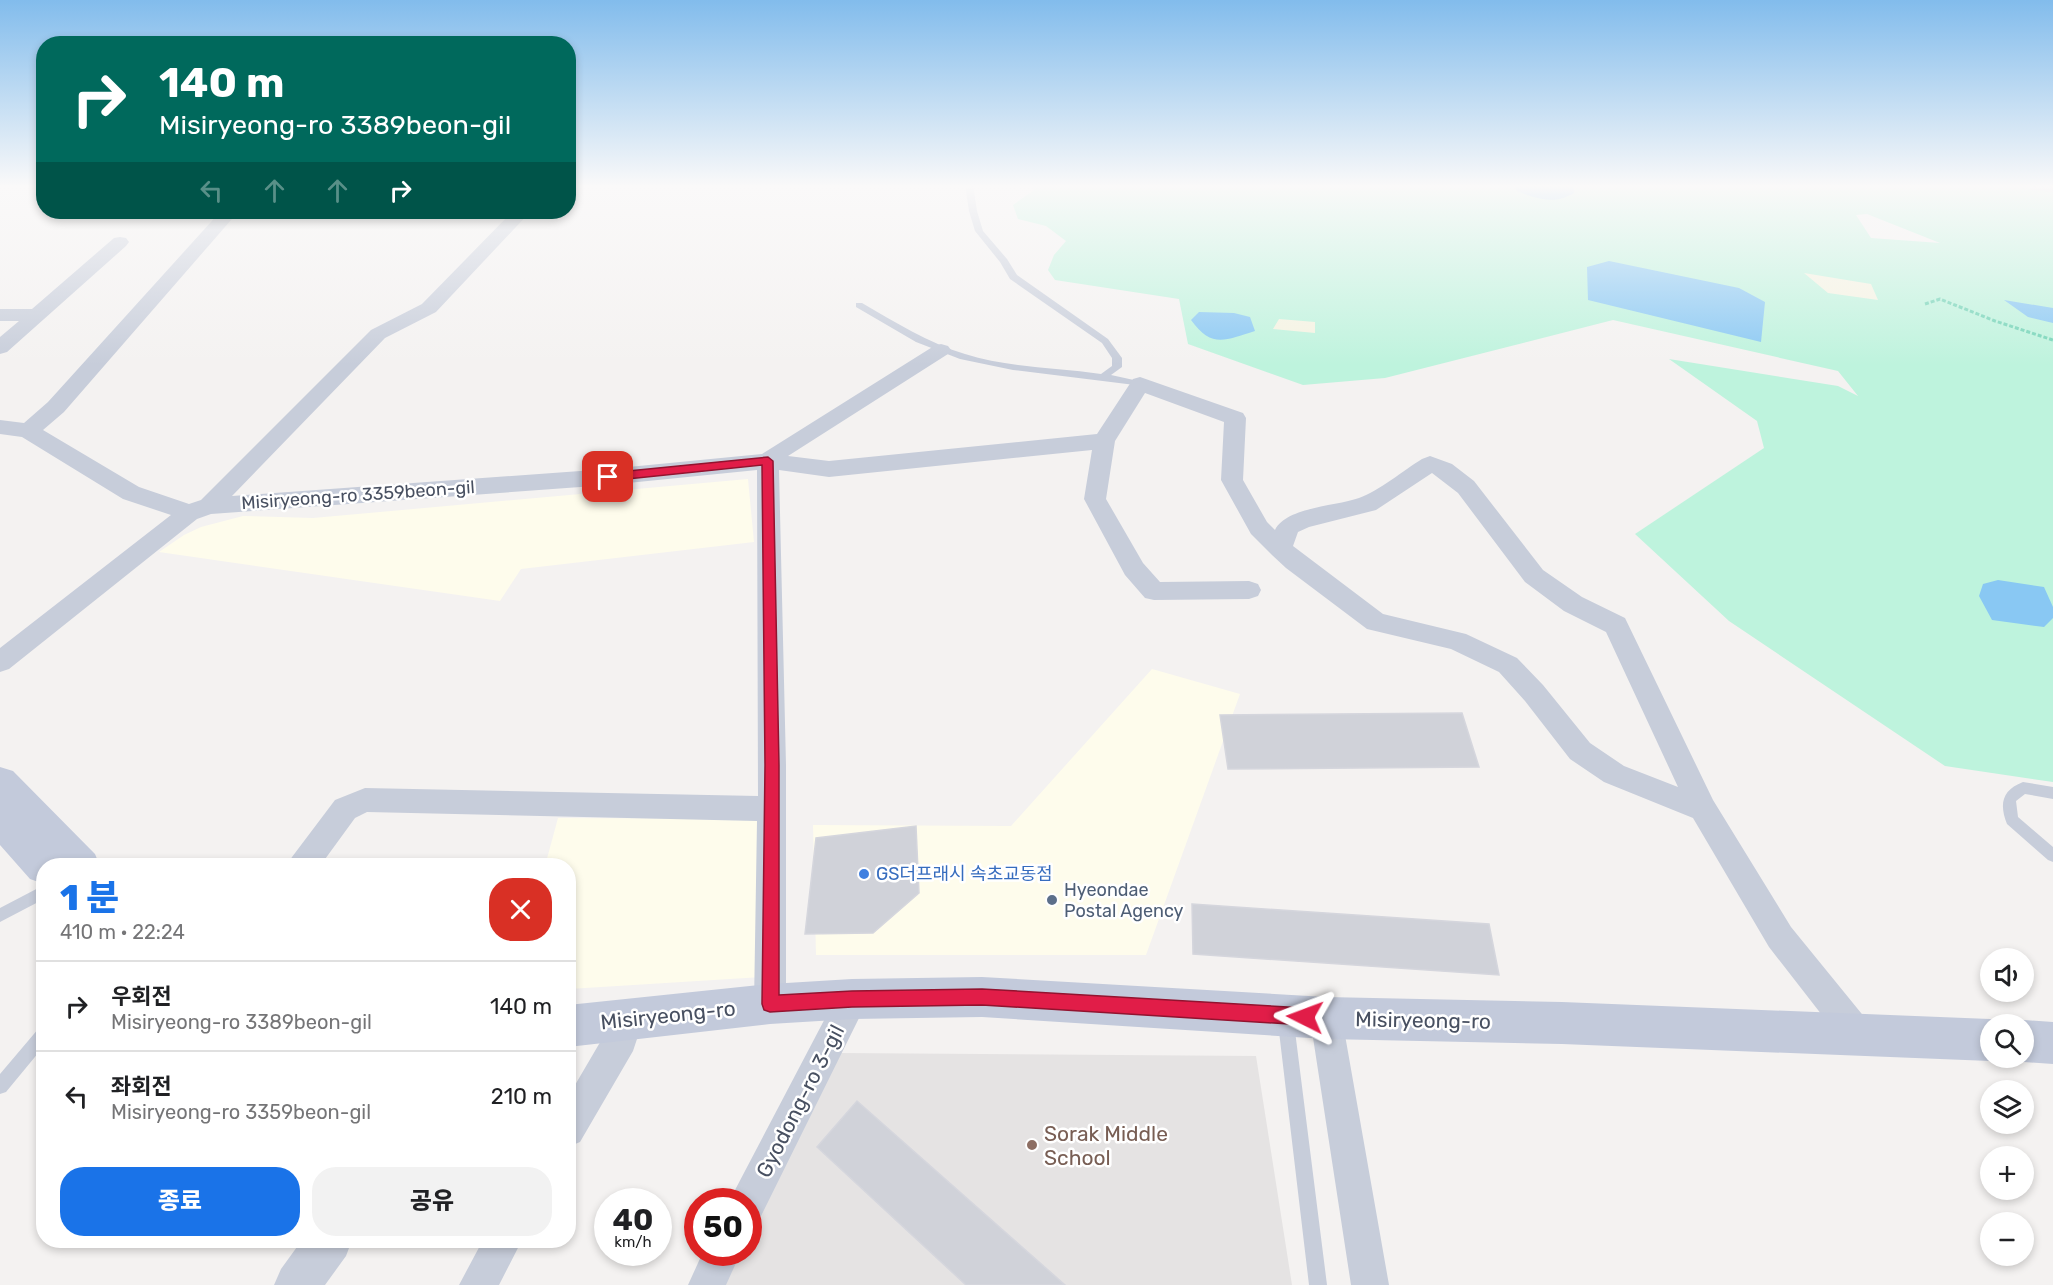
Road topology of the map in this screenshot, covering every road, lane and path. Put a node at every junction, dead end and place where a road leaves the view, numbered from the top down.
1 (117, 245) edge
2 (200, 245) edge
3 (489, 245) edge
4 (991, 245) edge
5 (1925, 304) dead end
6 (859, 305) dead end
7 (0, 315) edge
8 (36, 315) junction
9 (2053, 340) edge
10 (0, 348) edge
11 (941, 350) junction
12 (1105, 375) junction
13 (1140, 384) junction
14 (0, 427) edge
15 (28, 431) junction
16 (1104, 441) junction
17 (768, 461) junction
18 (199, 509) junction
19 (1280, 549) junction
20 (1249, 590) dead end
21 (0, 662) edge
22 (0, 782) edge
23 (2053, 793) edge
24 (772, 809) junction
25 (1703, 809) junction
26 (0, 819) edge
27 (2053, 856) edge
28 (36, 858) edge
29 (73, 858) edge
30 (308, 858) edge
31 (36, 895) edge
32 (0, 915) edge
33 (852, 999) junction
34 (770, 1004) junction
35 (1285, 1016) junction
36 (1326, 1018) junction
37 (576, 1025) edge
38 (1858, 1035) junction
39 (621, 1039) dead end
40 (1980, 1040) edge
41 (2034, 1042) edge
42 (36, 1043) edge
43 (2053, 1043) edge
44 (0, 1086) edge
45 (576, 1116) edge
46 (756, 1188) edge
47 (324, 1248) edge
48 (499, 1248) edge
49 (716, 1266) edge
50 (297, 1285) edge
51 (478, 1285) edge
52 (707, 1285) edge
53 (1318, 1285) edge
54 (1370, 1285) edge

1 - 8 street
2 - 15 street
3 - 18 street
4 - 12 lane
5 - 9 path
6 - 11 lane
7 - 8 street
8 - 10 street
11 - 12 lane
11 - 17 street
12 - 13 lane
13 - 16 street
13 - 19 street
14 - 15 street
15 - 18 street
16 - 17 street, Misiryeong-ro 3359beon-gil
16 - 20 street
17 - 18 street, Misiryeong-ro 3359beon-gil
17 - 24 street
18 - 21 street
19 - 25 street
19 - 25 street
22 - 29 main road
23 - 27 lane
24 - 30 street
24 - 34 street
25 - 38 street
26 - 28 main road
31 - 32 lane
33 - 34 main road, Misiryeong-ro
33 - 35 main road, Misiryeong-ro
33 - 46 street, Gyodong-ro 3-gil
34 - 37 main road, Misiryeong-ro
35 - 36 main road, Misiryeong-ro
35 - 53 lane
36 - 38 main road, Misiryeong-ro
36 - 54 street
38 - 40 main road, Misiryeong-ro
39 - 45 street
41 - 43 main road
42 - 44 lane
47 - 50 street
48 - 51 street
49 - 52 street

